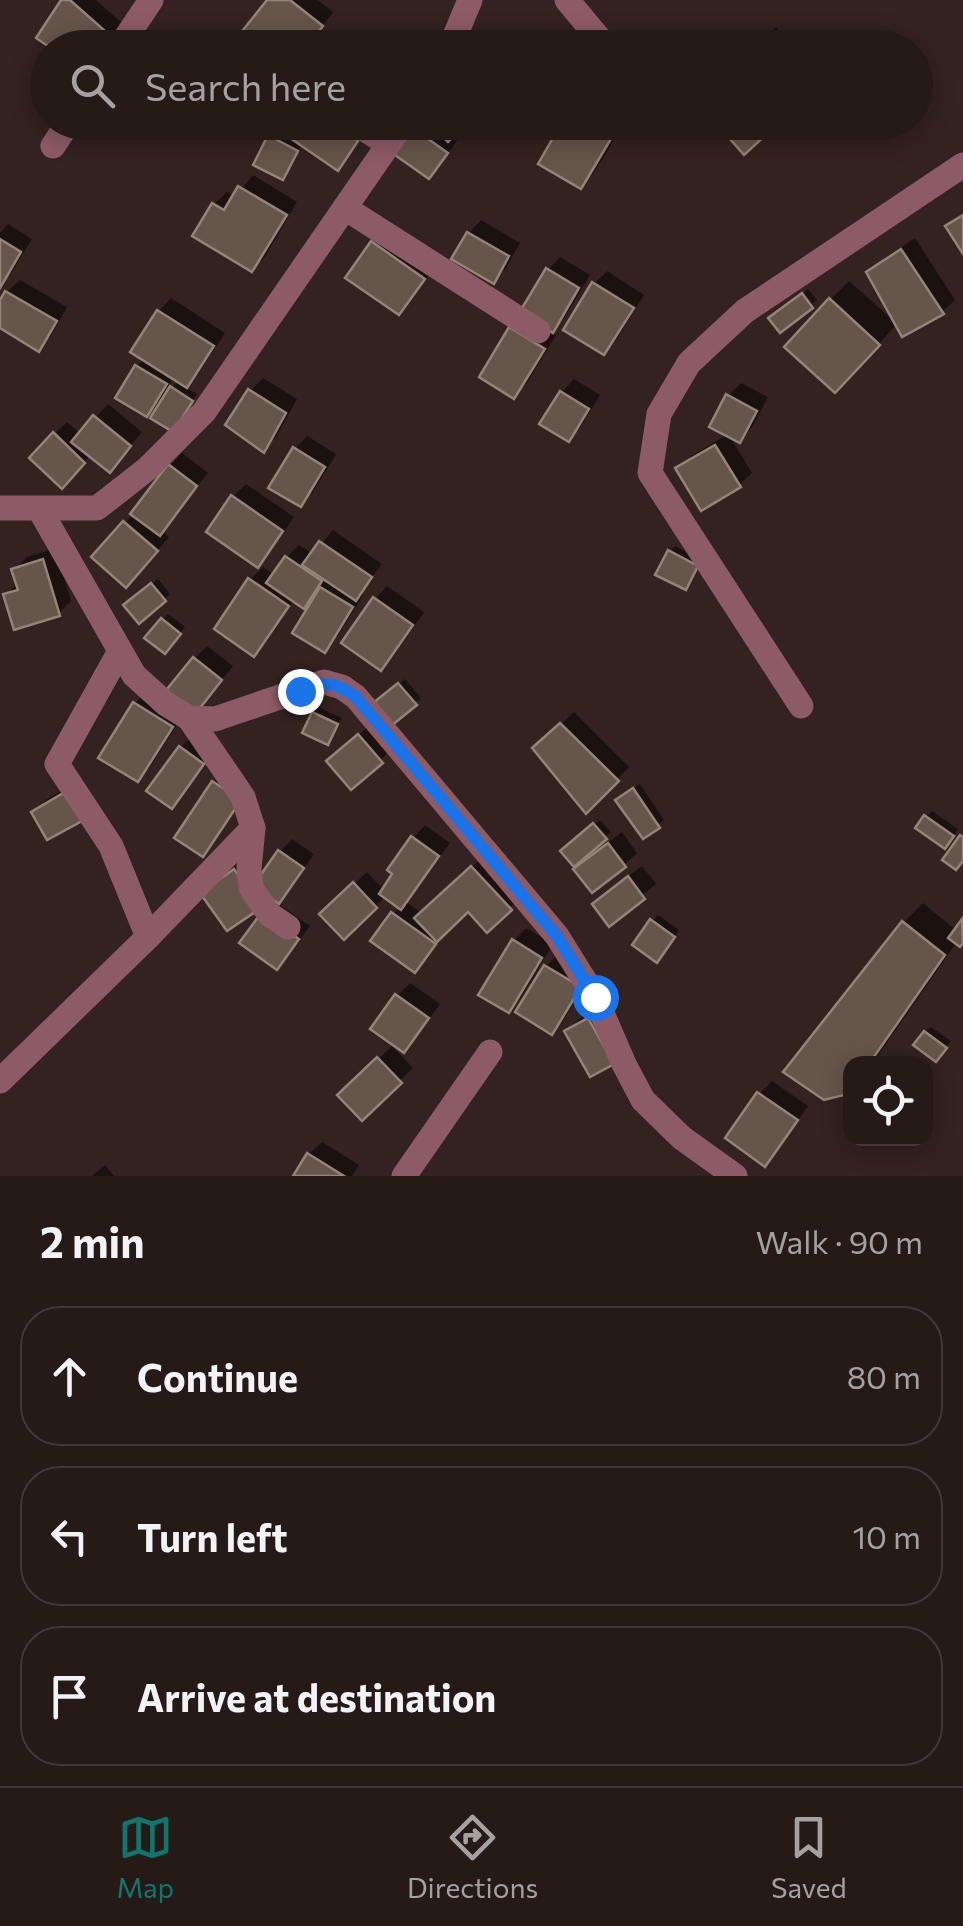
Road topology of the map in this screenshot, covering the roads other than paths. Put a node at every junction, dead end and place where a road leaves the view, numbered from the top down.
1 (152, 0) edge
2 (470, 0) edge
3 (567, 0) edge
4 (132, 30) edge
5 (458, 30) edge
6 (592, 30) edge
7 (58, 140) edge
8 (382, 140) edge
9 (391, 140) edge
10 (388, 144) junction
11 (54, 146) dead end
12 (963, 165) edge
13 (345, 208) junction
14 (538, 331) dead end
15 (0, 508) edge
16 (40, 510) junction
17 (120, 651) junction
18 (801, 706) dead end
19 (190, 718) junction
20 (254, 828) junction
21 (288, 926) dead end
22 (148, 937) junction
23 (490, 1052) dead end
24 (0, 1081) edge
25 (404, 1176) edge
26 (734, 1176) edge

1 - 4 street
2 - 5 street
3 - 6 street
7 - 11 street
8 - 10 street
9 - 10 street
10 - 13 street
12 - 18 street
13 - 14 street
13 - 16 street
15 - 16 street
16 - 17 street
17 - 19 street
17 - 22 street
19 - 20 street
19 - 26 street
20 - 21 street
20 - 22 street
22 - 24 street
23 - 25 street

